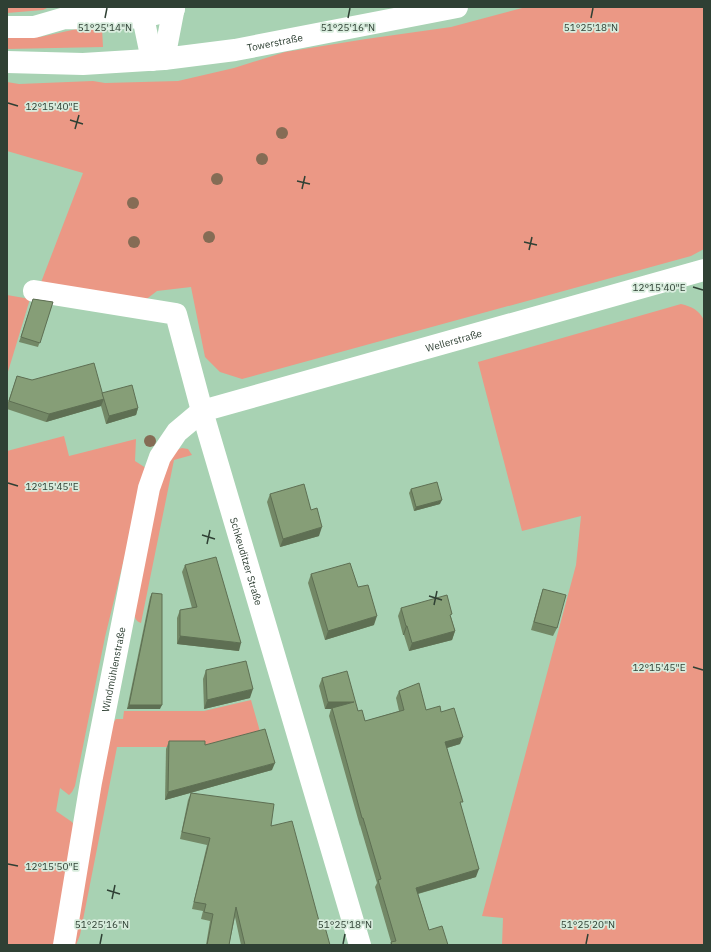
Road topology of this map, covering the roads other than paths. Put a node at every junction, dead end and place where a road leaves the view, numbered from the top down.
1 (453, 7) edge
2 (457, 7) edge
3 (177, 8) edge
4 (142, 12) edge
5 (72, 13) edge
6 (7, 27) edge
7 (158, 60) junction
8 (7, 62) edge
9 (704, 270) edge
10 (34, 291) dead end
11 (202, 411) junction
12 (64, 945) edge
13 (360, 945) edge

1 - 2 main road, Towerstraße
2 - 7 main road, Towerstraße
3 - 4 main road
3 - 7 main road
4 - 5 main road
4 - 7 main road
5 - 6 main road
7 - 8 main road, Towerstraße
9 - 11 main road, Wellerstraße
10 - 11 main road, Schkeuditzer Straße
11 - 12 main road, Windmühlenstraße
11 - 13 main road, Schkeuditzer Straße

